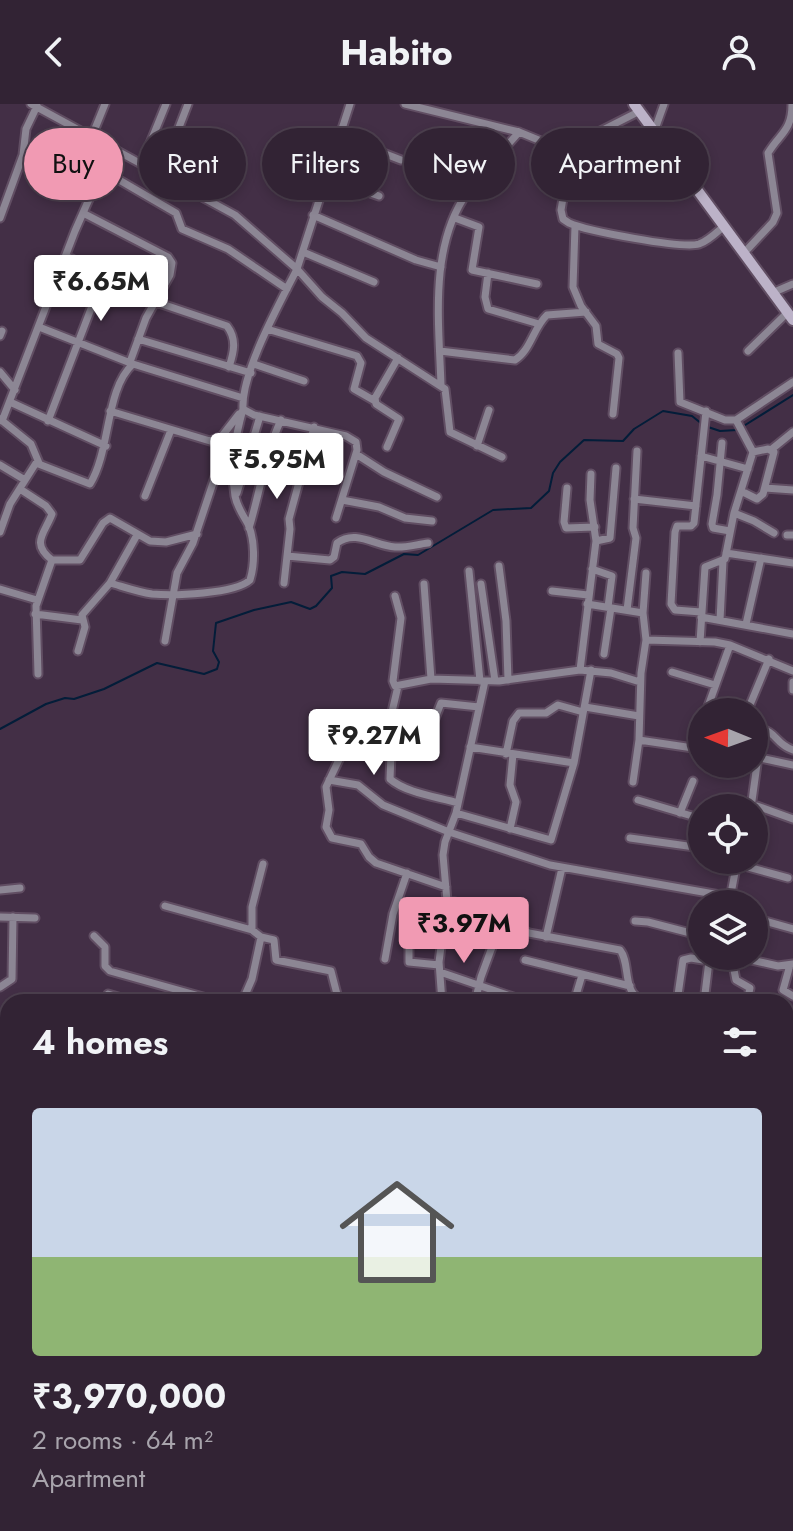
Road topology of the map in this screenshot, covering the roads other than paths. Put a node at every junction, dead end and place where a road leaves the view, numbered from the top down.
1 (105, 104) edge
2 (166, 104) edge
3 (188, 104) edge
4 (350, 104) edge
5 (405, 104) edge
6 (664, 104) edge
7 (792, 104) edge
8 (35, 105) edge
9 (637, 108) edge
10 (77, 128) edge
11 (95, 128) edge
12 (156, 128) edge
13 (179, 128) edge
14 (342, 128) edge
15 (603, 128) edge
16 (651, 128) edge
17 (655, 128) edge
18 (519, 132) junction
19 (531, 137) edge
20 (388, 155) edge
21 (401, 160) dead end
22 (123, 182) edge
23 (89, 200) edge
24 (208, 200) edge
25 (318, 200) edge
26 (563, 200) edge
27 (705, 200) edge
28 (83, 213) junction
29 (313, 215) junction
30 (0, 218) edge
31 (455, 218) junction
32 (575, 226) junction
33 (724, 226) junction
34 (303, 252) junction
35 (744, 253) junction
36 (66, 256) junction
37 (441, 267) junction
38 (297, 269) junction
39 (488, 273) junction
40 (374, 282) dead end
41 (537, 284) dead end
42 (793, 284) edge
43 (287, 289) junction
44 (97, 293) dead end
45 (772, 293) junction
46 (156, 302) junction
47 (586, 312) junction
48 (790, 317) edge
49 (539, 324) junction
50 (39, 327) junction
51 (267, 329) junction
52 (138, 339) junction
53 (77, 341) junction
54 (440, 351) junction
55 (748, 351) dead end
56 (678, 353) dead end
57 (398, 358) junction
58 (132, 363) junction
59 (254, 364) junction
60 (229, 367) junction
61 (0, 372) edge
62 (251, 373) junction
63 (304, 381) dead end
64 (793, 382) edge
65 (441, 385) junction
66 (15, 390) junction
67 (243, 398) junction
68 (375, 401) junction
69 (10, 402) junction
70 (243, 409) junction
71 (489, 410) dead end
72 (110, 411) junction
73 (706, 411) junction
74 (613, 414) dead end
75 (260, 416) junction
76 (1, 420) edge
77 (281, 420) junction
78 (48, 421) junction
79 (738, 425) junction
80 (314, 427) junction
81 (171, 430) junction
82 (793, 432) edge
83 (722, 443) dead end
84 (106, 446) junction
85 (477, 446) junction
86 (387, 447) dead end
87 (233, 448) junction
88 (772, 449) junction
89 (637, 451) dead end
90 (753, 452) junction
91 (356, 454) junction
92 (701, 456) junction
93 (502, 457) dead end
94 (720, 461) junction
95 (39, 463) junction
96 (0, 465) edge
97 (616, 468) dead end
98 (748, 469) junction
99 (591, 474) dead end
100 (25, 480) junction
101 (567, 488) dead end
102 (765, 488) junction
103 (20, 489) junction
104 (793, 490) edge
105 (741, 491) junction
106 (145, 496) dead end
107 (437, 497) dead end
108 (236, 499) junction
109 (634, 499) junction
110 (342, 500) junction
111 (696, 506) junction
112 (4, 508) edge
113 (734, 513) junction
114 (336, 518) dead end
115 (432, 521) dead end
116 (595, 527) junction
117 (249, 528) junction
118 (730, 531) junction
119 (0, 532) edge
120 (774, 533) dead end
121 (197, 534) junction
122 (137, 535) junction
123 (596, 541) junction
124 (428, 543) dead end
125 (287, 556) junction
126 (724, 557) junction
127 (761, 558) junction
128 (52, 560) junction
129 (793, 563) edge
130 (499, 566) dead end
131 (592, 569) junction
132 (469, 571) dead end
133 (646, 573) dead end
134 (110, 583) junction
135 (284, 583) dead end
136 (424, 584) dead end
137 (481, 584) dead end
138 (0, 589) edge
139 (552, 591) dead end
140 (172, 595) junction
141 (395, 596) dead end
142 (37, 600) junction
143 (588, 600) junction
144 (610, 607) junction
145 (627, 610) junction
146 (643, 613) junction
147 (35, 614) junction
148 (701, 614) junction
149 (82, 620) junction
150 (720, 620) junction
151 (746, 624) junction
152 (793, 634) edge
153 (646, 640) junction
154 (165, 641) dead end
155 (700, 642) junction
156 (730, 645) junction
157 (78, 651) dead end
158 (604, 654) dead end
159 (769, 659) junction
160 (580, 670) junction
161 (591, 670) junction
162 (793, 671) edge
163 (672, 672) dead end
164 (38, 674) dead end
165 (431, 679) junction
166 (508, 680) junction
167 (482, 681) junction
168 (495, 681) junction
169 (640, 682) junction
170 (793, 682) edge
171 (715, 685) junction
172 (398, 686) junction
173 (793, 690) edge
174 (711, 698) edge
175 (753, 698) edge
176 (479, 707) junction
177 (584, 710) junction
178 (639, 716) junction
179 (434, 721) dead end
180 (768, 730) edge
181 (639, 740) junction
182 (345, 747) dead end
183 (470, 747) junction
184 (688, 747) edge
185 (793, 750) edge
186 (510, 754) junction
187 (768, 759) edge
188 (574, 763) junction
189 (793, 765) edge
190 (329, 780) junction
191 (693, 781) dead end
192 (633, 782) dead end
193 (638, 800) dead end
194 (458, 803) junction
195 (768, 810) edge
196 (456, 813) junction
197 (680, 813) junction
198 (688, 815) edge
199 (793, 819) edge
200 (510, 829) junction
201 (449, 832) junction
202 (630, 838) dead end
203 (688, 846) edge
204 (263, 864) dead end
205 (562, 868) junction
206 (768, 872) edge
207 (407, 873) junction
208 (788, 878) dead end
209 (446, 887) junction
210 (20, 888) dead end
211 (0, 890) edge
212 (688, 892) edge
213 (447, 901) junction
214 (165, 906) dead end
215 (0, 917) edge
216 (13, 917) junction
217 (35, 918) dead end
218 (502, 920) junction
219 (635, 921) dead end
220 (768, 922) edge
221 (793, 929) edge
222 (252, 930) junction
223 (688, 932) edge
224 (94, 936) dead end
225 (265, 937) junction
226 (546, 937) junction
227 (409, 943) dead end
228 (688, 958) edge
229 (385, 959) dead end
230 (525, 960) dead end
231 (768, 964) edge
232 (791, 965) edge
233 (440, 968) junction
234 (708, 970) edge
235 (736, 970) edge
236 (582, 975) junction
237 (478, 986) junction
238 (630, 986) junction
239 (0, 987) edge
240 (192, 994) edge
241 (245, 994) edge
242 (337, 994) edge
243 (442, 994) edge
244 (476, 994) edge
245 (503, 994) edge
246 (576, 994) edge
247 (635, 994) edge
248 (676, 994) edge
249 (705, 994) edge
250 (749, 994) edge
251 (790, 994) edge

1 - 11 street
2 - 12 street
3 - 13 street
4 - 14 street
5 - 18 street
6 - 17 street
7 - 35 street
8 - 10 street
8 - 30 street
9 - 15 street
9 - 16 main road
18 - 19 street
18 - 31 street
20 - 21 street
22 - 43 street
23 - 28 street
24 - 38 street
25 - 29 street
26 - 32 street
27 - 33 main road
28 - 36 street
28 - 46 street
29 - 34 street
29 - 37 street
31 - 37 street
31 - 39 street
32 - 33 street
32 - 47 street
33 - 35 main road
34 - 38 street
34 - 40 street
35 - 45 main road
36 - 46 street
36 - 50 street
37 - 54 street
38 - 43 street
38 - 57 street
39 - 41 street
39 - 49 street
42 - 45 street
43 - 51 street
44 - 53 street
45 - 48 main road
46 - 52 street
46 - 60 street
47 - 49 street
47 - 74 street
48 - 55 street
49 - 54 street
50 - 53 street
50 - 66 street
51 - 59 street
51 - 68 street
52 - 58 street
52 - 60 street
53 - 58 street
53 - 78 street
54 - 65 street
56 - 73 street
57 - 65 street
57 - 68 street
58 - 67 street
58 - 72 street
59 - 62 street
59 - 63 street
60 - 62 street
61 - 66 street
62 - 67 street
64 - 79 street
65 - 85 street
66 - 69 street
67 - 70 street
68 - 86 street
69 - 76 street
69 - 78 street
70 - 75 street
70 - 81 street
70 - 87 street
71 - 85 street
72 - 81 street
72 - 84 street
73 - 79 street
73 - 92 street
75 - 77 street
75 - 108 street
76 - 95 street
77 - 80 street
77 - 117 street
78 - 84 street
79 - 90 street
80 - 91 street
80 - 125 street
81 - 106 street
82 - 88 street
83 - 94 street
84 - 95 street
85 - 93 street
87 - 108 street
87 - 121 street
88 - 90 street
88 - 102 street
89 - 109 street
90 - 98 street
91 - 107 street
91 - 110 street
92 - 94 street
92 - 111 street
94 - 98 street
94 - 118 street
95 - 100 street
96 - 100 street
97 - 123 street
98 - 105 street
99 - 116 street
100 - 103 street
101 - 116 street
102 - 104 street
102 - 105 street
103 - 112 street
103 - 128 street
105 - 113 street
108 - 117 street
109 - 111 street
109 - 145 street
110 - 114 street
110 - 115 street
111 - 148 street
112 - 119 street
113 - 118 street
113 - 120 street
116 - 123 street
117 - 140 street
118 - 126 street
121 - 122 street
121 - 140 street
122 - 128 street
122 - 134 street
123 - 131 street
124 - 125 street
125 - 135 street
126 - 127 street
126 - 148 street
126 - 150 street
127 - 129 street
127 - 151 street
128 - 142 street
130 - 166 street
131 - 143 street
131 - 144 street
132 - 167 street
133 - 146 street
134 - 140 street
134 - 149 street
136 - 165 street
137 - 168 street
138 - 142 street
139 - 143 street
140 - 154 street
141 - 172 street
142 - 147 street
143 - 144 street
143 - 160 street
144 - 145 street
144 - 158 street
145 - 146 street
146 - 153 street
147 - 149 street
147 - 164 street
148 - 150 street
148 - 155 street
149 - 157 street
150 - 151 street
151 - 152 street
153 - 155 street
153 - 169 street
155 - 156 street
156 - 159 street
156 - 171 street
159 - 162 street
159 - 175 street
160 - 161 street
160 - 166 street
161 - 169 street
161 - 177 street
163 - 171 street
165 - 167 street
165 - 172 street
166 - 168 street
167 - 168 street
167 - 176 street
169 - 178 street
170 - 173 street
171 - 174 street
172 - 194 street
176 - 179 street
176 - 183 street
177 - 178 street
177 - 186 street
177 - 188 street
178 - 181 street
180 - 185 street
181 - 184 street
181 - 192 street
182 - 190 street
183 - 186 street
183 - 194 street
186 - 188 street
186 - 200 street
187 - 189 street
188 - 200 street
190 - 201 street
190 - 207 street
191 - 197 street
193 - 197 street
194 - 196 street
195 - 199 street
196 - 200 street
196 - 201 street
197 - 198 street
201 - 205 street
201 - 209 street
202 - 203 street
204 - 222 street
205 - 212 street
205 - 226 street
206 - 208 street
207 - 209 street
207 - 229 street
209 - 213 street
210 - 211 street
213 - 218 street
213 - 233 street
214 - 222 street
215 - 216 street
216 - 217 street
216 - 239 street
218 - 226 street
218 - 237 street
219 - 223 street
220 - 221 street
222 - 225 street
224 - 240 street
225 - 241 street
225 - 242 street
226 - 238 street
227 - 233 street
228 - 248 street
230 - 236 street
231 - 232 street
232 - 251 street
233 - 237 street
233 - 243 street
234 - 249 street
235 - 250 street
236 - 238 street
236 - 246 street
237 - 244 street
237 - 245 street
238 - 247 street

